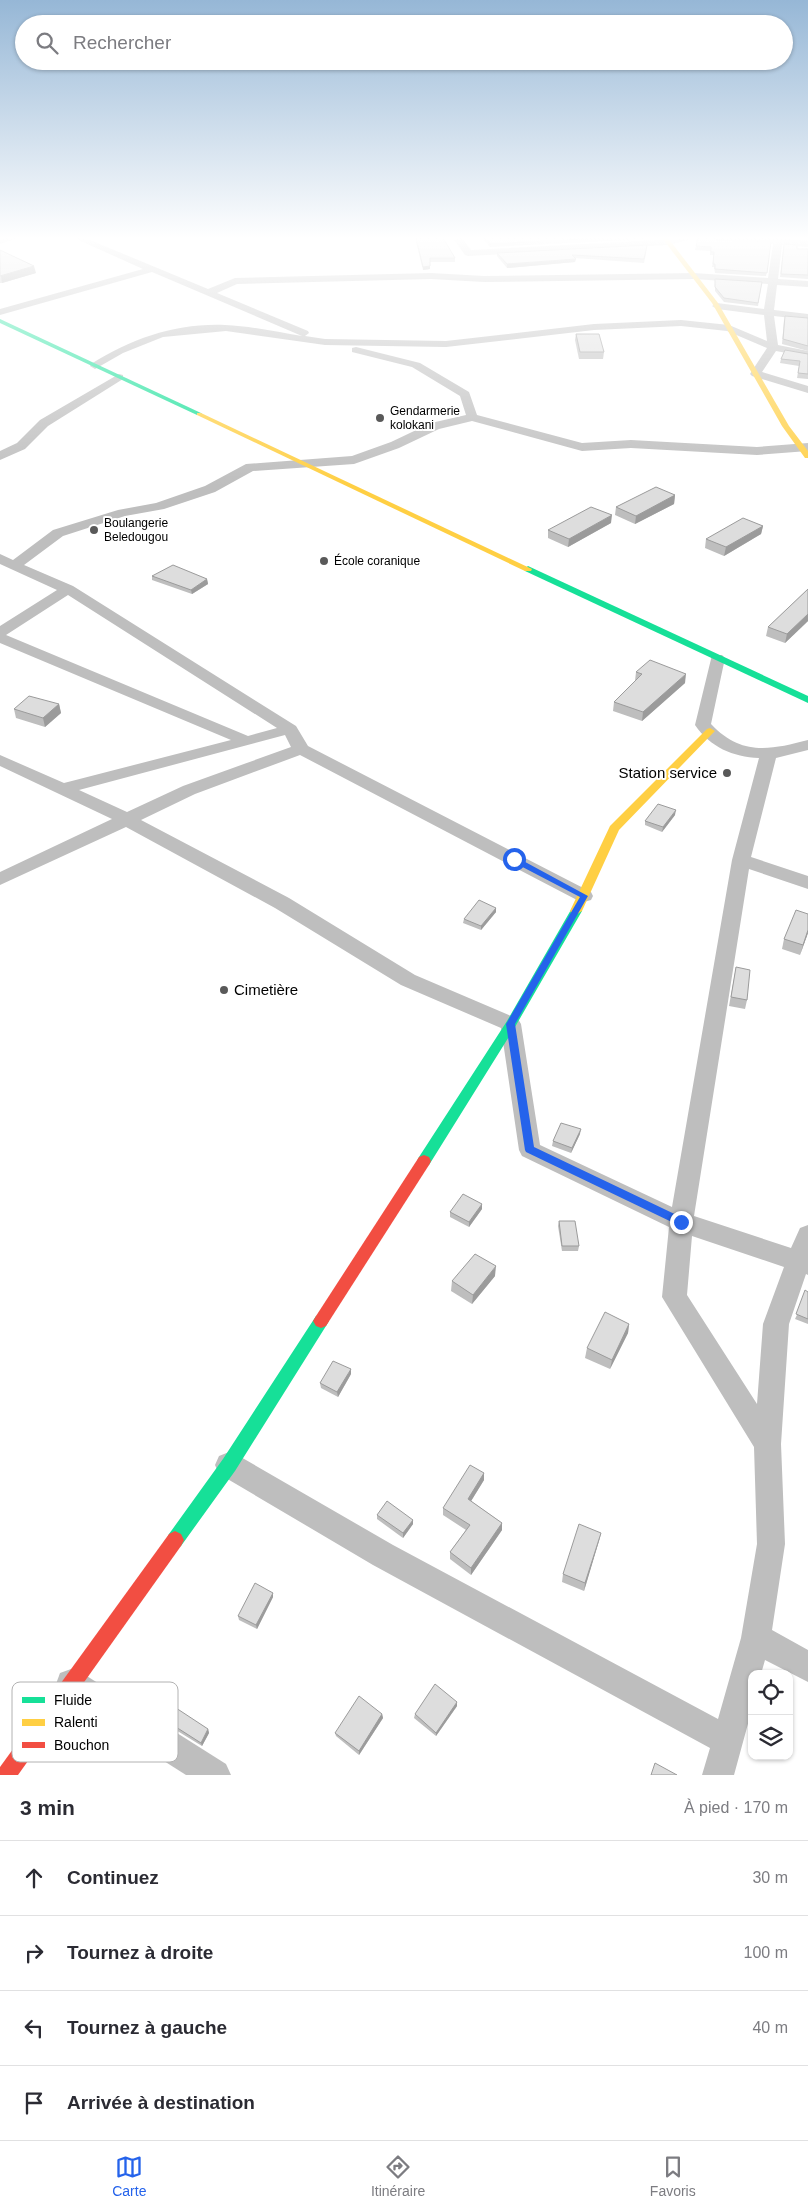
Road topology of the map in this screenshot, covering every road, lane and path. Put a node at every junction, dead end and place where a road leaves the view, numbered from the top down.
1 (0, 321) edge
2 (276, 321) edge
3 (725, 321) edge
4 (770, 321) edge
5 (729, 328) junction
6 (325, 342) junction
7 (773, 348) junction
8 (808, 354) edge
9 (95, 366) junction
10 (756, 374) junction
11 (119, 377) junction
12 (808, 390) edge
13 (472, 417) junction
14 (806, 450) edge
15 (0, 456) edge
16 (301, 462) junction
17 (7, 562) edge
18 (68, 588) junction
19 (0, 632) edge
20 (0, 638) edge
21 (717, 658) junction
22 (808, 700) edge
23 (290, 729) junction
24 (710, 731) junction
25 (247, 741) junction
26 (808, 745) edge
27 (301, 749) junction
28 (769, 753) junction
29 (0, 760) edge
30 (63, 788) junction
31 (126, 820) junction
32 (741, 860) junction
33 (0, 879) edge
34 (808, 882) edge
35 (584, 896) junction
36 (510, 1024) junction
37 (681, 1222) junction
38 (808, 1235) edge
39 (804, 1262) edge
40 (767, 1444) junction
41 (229, 1465) junction
42 (756, 1638) junction
43 (808, 1667) edge
44 (72, 1682) edge
45 (728, 1741) junction
46 (178, 1752) edge
47 (15, 1762) edge
48 (6, 1775) edge
49 (215, 1775) edge
50 (718, 1775) edge

1 - 9 main road
2 - 6 street
3 - 5 main road
4 - 7 street
5 - 6 street
5 - 7 street
5 - 10 main road
6 - 9 street
6 - 13 street
7 - 8 street
7 - 10 street
9 - 11 main road
10 - 12 street
10 - 14 main road
11 - 15 street
11 - 16 main road
13 - 14 street
13 - 16 street
16 - 17 street
16 - 21 main road
17 - 18 street
18 - 19 street
18 - 23 street
20 - 25 street
21 - 22 main road
21 - 24 street
23 - 25 street
23 - 27 street
24 - 28 street
24 - 35 main road
25 - 30 street
26 - 28 street
27 - 31 street
27 - 35 street
28 - 32 street
29 - 30 street
30 - 31 street
31 - 33 street
31 - 36 street
32 - 34 street
32 - 37 street
35 - 36 main road
36 - 37 street
36 - 41 main road
37 - 39 street
37 - 40 street
38 - 39 street
39 - 40 street
40 - 42 street
41 - 44 main road
41 - 45 street
42 - 43 street
42 - 45 street
45 - 50 street
46 - 49 street
47 - 48 main road

